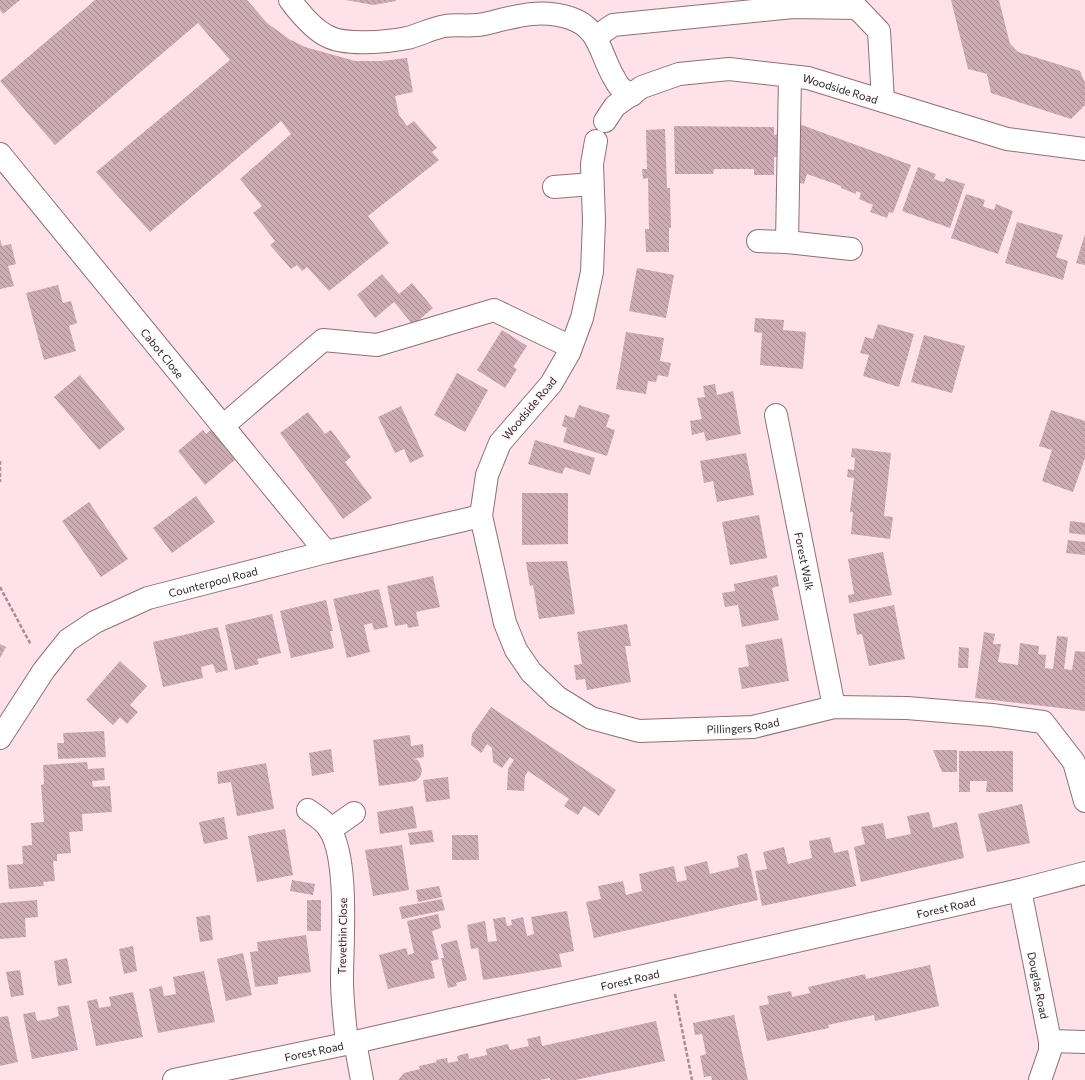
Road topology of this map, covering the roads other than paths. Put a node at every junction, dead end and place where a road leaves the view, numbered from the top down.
1 (290, 0) edge
2 (596, 37) junction
3 (790, 76) junction
4 (632, 95) junction
5 (883, 100) junction
6 (606, 121) dead end
7 (596, 142) dead end
8 (1085, 149) edge
9 (0, 154) edge
10 (592, 184) junction
11 (554, 187) dead end
12 (758, 241) dead end
13 (786, 242) junction
14 (851, 249) dead end
15 (572, 347) junction
16 (776, 415) dead end
17 (223, 426) junction
18 (481, 516) junction
19 (326, 552) junction
20 (834, 707) junction
21 (0, 738) edge
22 (1085, 801) edge
23 (308, 810) dead end
24 (354, 813) dead end
25 (330, 830) junction
26 (1085, 873) edge
27 (1020, 890) junction
28 (1050, 1041) junction
29 (1085, 1042) edge
30 (351, 1043) junction
31 (174, 1080) edge
32 (362, 1080) edge
33 (1040, 1080) edge

1 - 2 street
2 - 4 street
2 - 5 street
3 - 4 street, Woodside Road
3 - 5 street, Woodside Road
3 - 13 street
4 - 6 street, Woodside Road
5 - 8 street, Woodside Road
7 - 10 street, Woodside Road
9 - 17 street, Cabot Close
10 - 11 street
10 - 15 street, Woodside Road
12 - 13 street
13 - 14 street
15 - 17 street
15 - 18 street, Woodside Road
16 - 20 street, Forest Walk
17 - 19 street, Cabot Close
18 - 19 street, Counterpool Road
18 - 20 street, Pillingers Road
19 - 21 street, Counterpool Road
20 - 22 street, Pillingers Road
23 - 25 street, Trevethin Close
24 - 25 street
25 - 30 street, Trevethin Close
26 - 27 street, Forest Road
27 - 28 street, Douglas Road
27 - 30 street, Forest Road
28 - 29 street
28 - 33 street, Douglas Road
30 - 31 street, Forest Road
30 - 32 street, Trevethin Close

